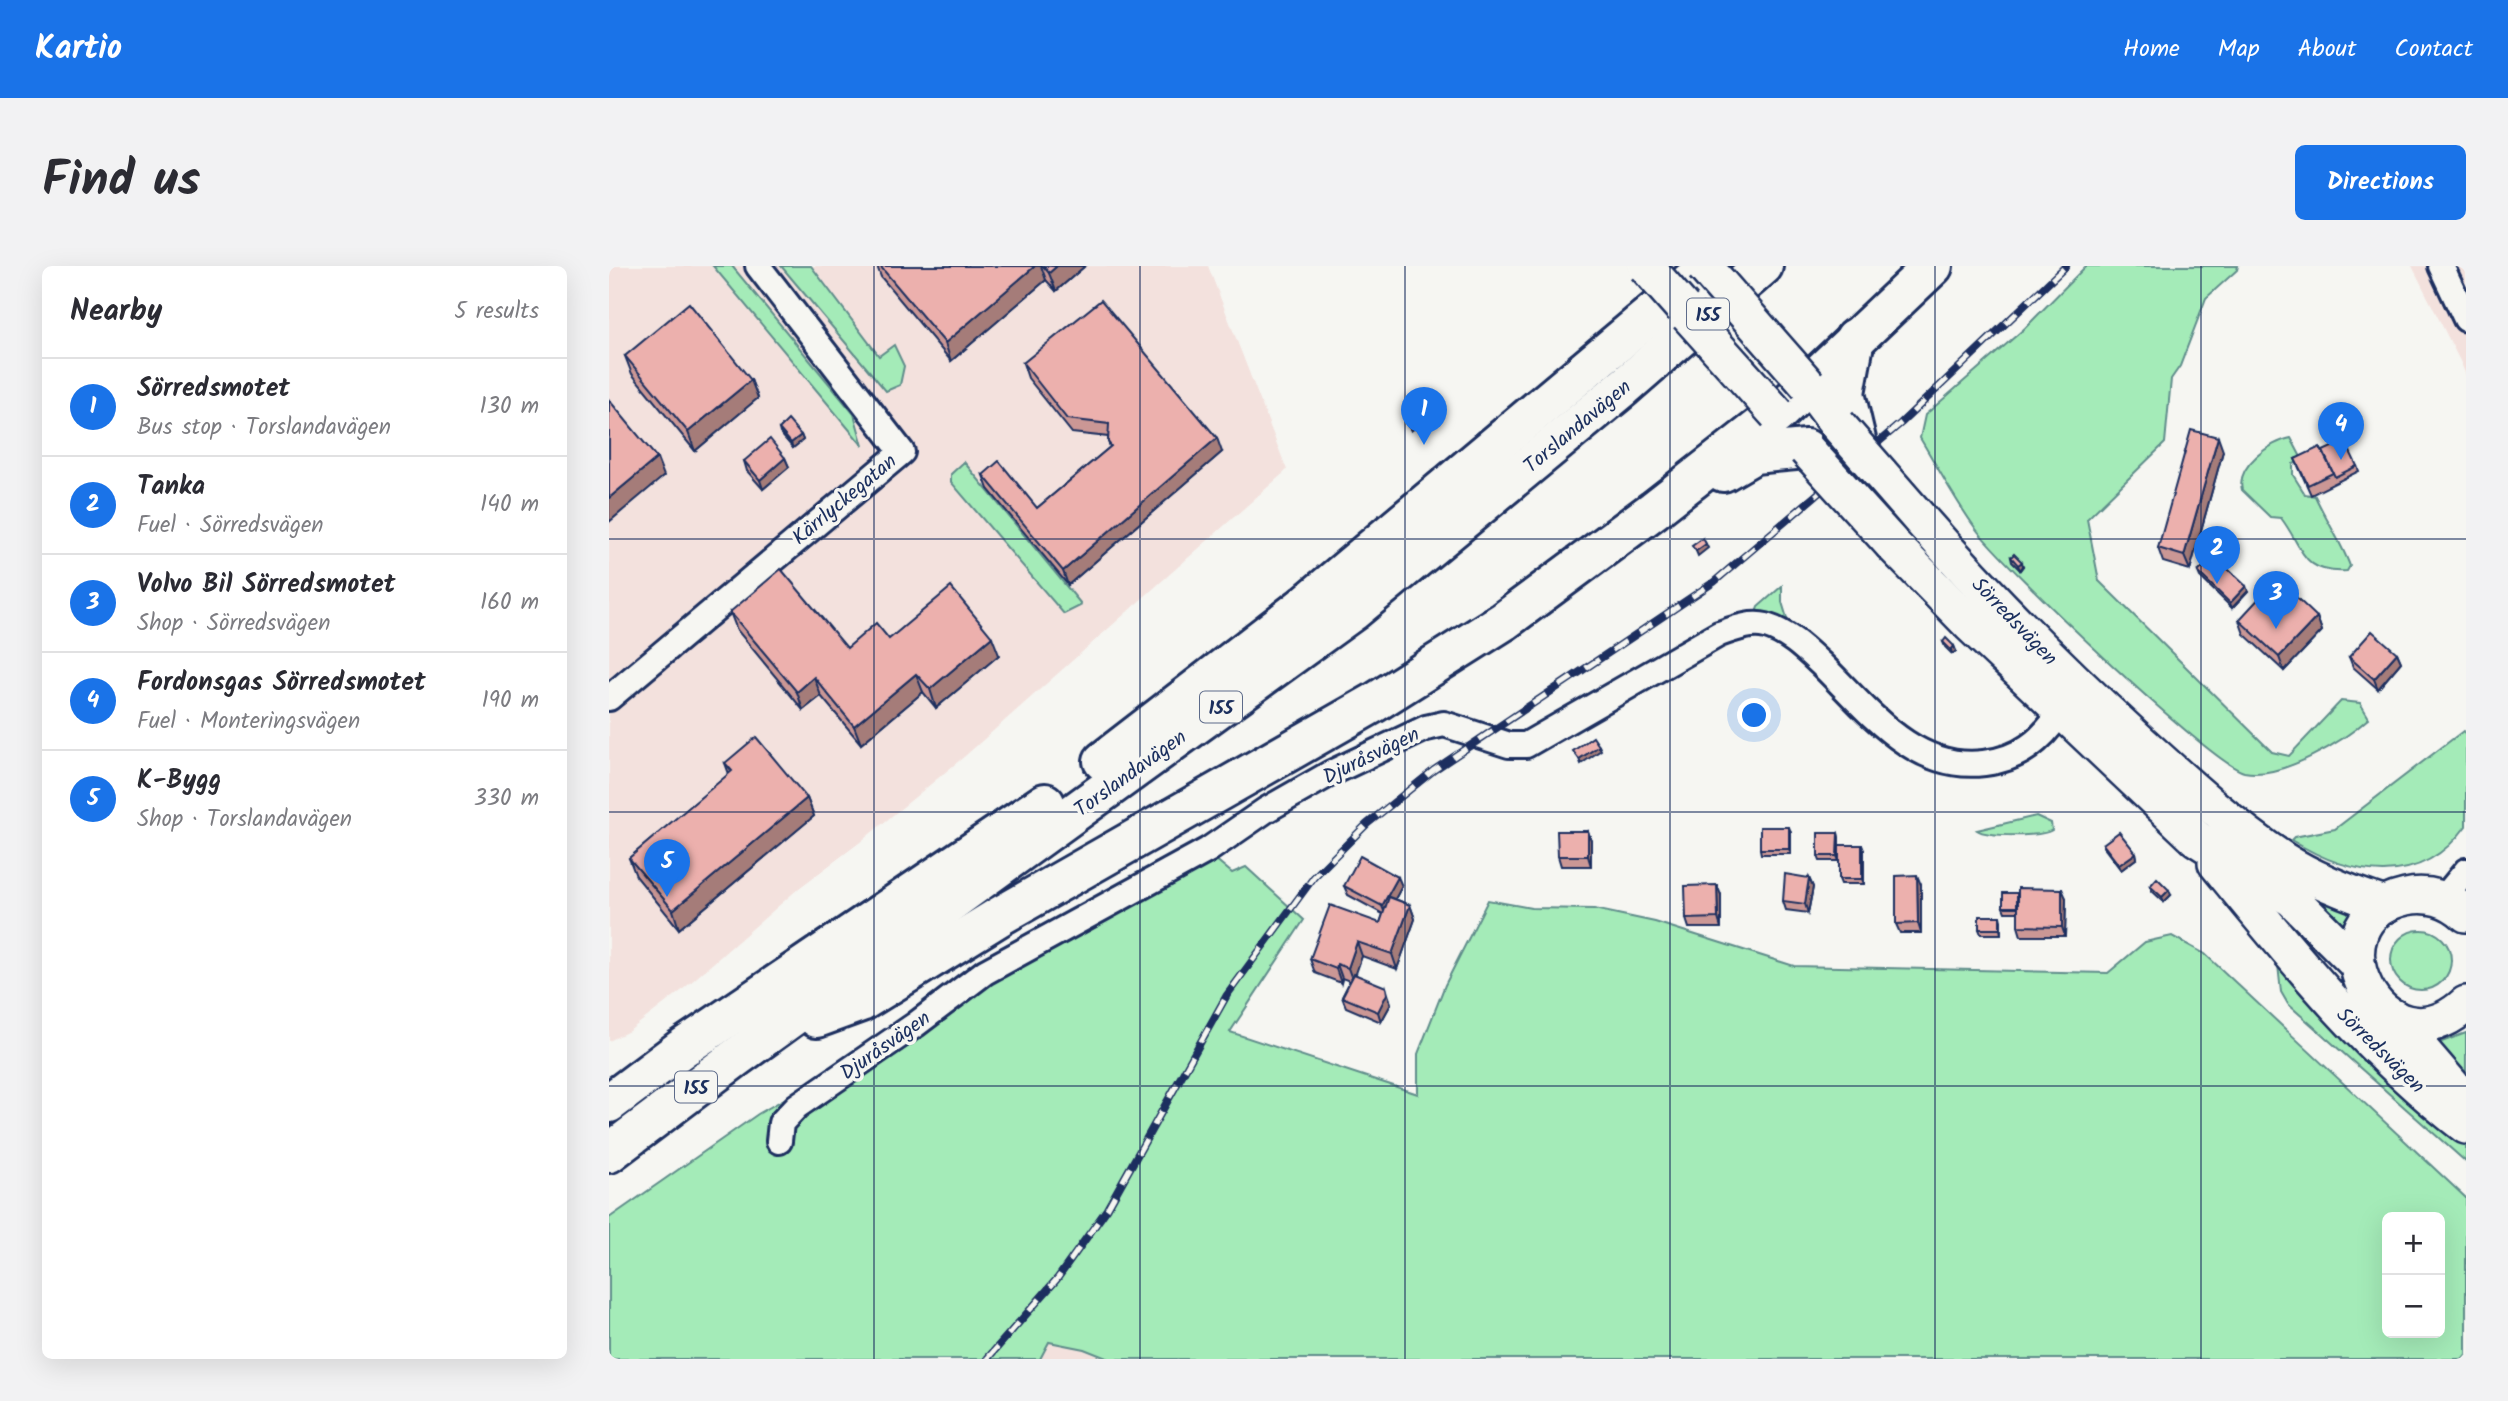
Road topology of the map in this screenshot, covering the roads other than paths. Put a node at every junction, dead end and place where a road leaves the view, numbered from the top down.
1 (758, 266) edge
2 (1646, 266) edge
3 (1675, 266) edge
4 (1706, 266) edge
5 (1763, 266) edge
6 (1933, 266) edge
7 (2441, 266) edge
8 (2466, 319) edge
9 (1855, 338) junction
10 (1808, 385) junction
11 (1777, 414) junction
12 (1858, 448) junction
13 (1806, 449) junction
14 (1654, 510) junction
15 (609, 698) edge
16 (2061, 712) junction
17 (1085, 775) junction
18 (2196, 838) junction
19 (2466, 871) edge
20 (2385, 905) junction
21 (2454, 906) edge
22 (2356, 963) junction
23 (2466, 1004) edge
24 (2393, 1017) junction
25 (769, 1036) junction
26 (2466, 1102) edge
27 (609, 1103) edge
28 (2466, 1126) edge
29 (779, 1141) dead end
30 (609, 1153) edge

1 - 15 street, Kärrlyckegatan
2 - 11 street, Sörredsvägen, bridge
3 - 17 main road
4 - 10 street, Sörredsvägen, bridge
4 - 17 main road, Torslandavägen / 155
5 - 25 main road, Torslandavägen / 155
6 - 9 main road
7 - 8 street
9 - 10 main road
9 - 12 main road
10 - 11 main road
10 - 12 street, Sörredsvägen, bridge
11 - 13 street, Sörredsvägen
11 - 14 main road
12 - 20 street, Sörredsvägen, bridge
13 - 14 main road
13 - 16 street, Sörredsvägen, bridge
14 - 25 main road
16 - 18 street, Sörredsvägen
16 - 29 street, Djuråsvägen
17 - 27 main road, Torslandavägen / 155
18 - 22 street, Sörredsvägen
18 - 28 street, Sörredsvägen
19 - 21 street
20 - 21 street
20 - 22 street
22 - 24 street, Sörredsvägen
23 - 24 street, Sörredsvägen
24 - 26 street, Sörredsvägen
25 - 30 main road, Torslandavägen / 155

